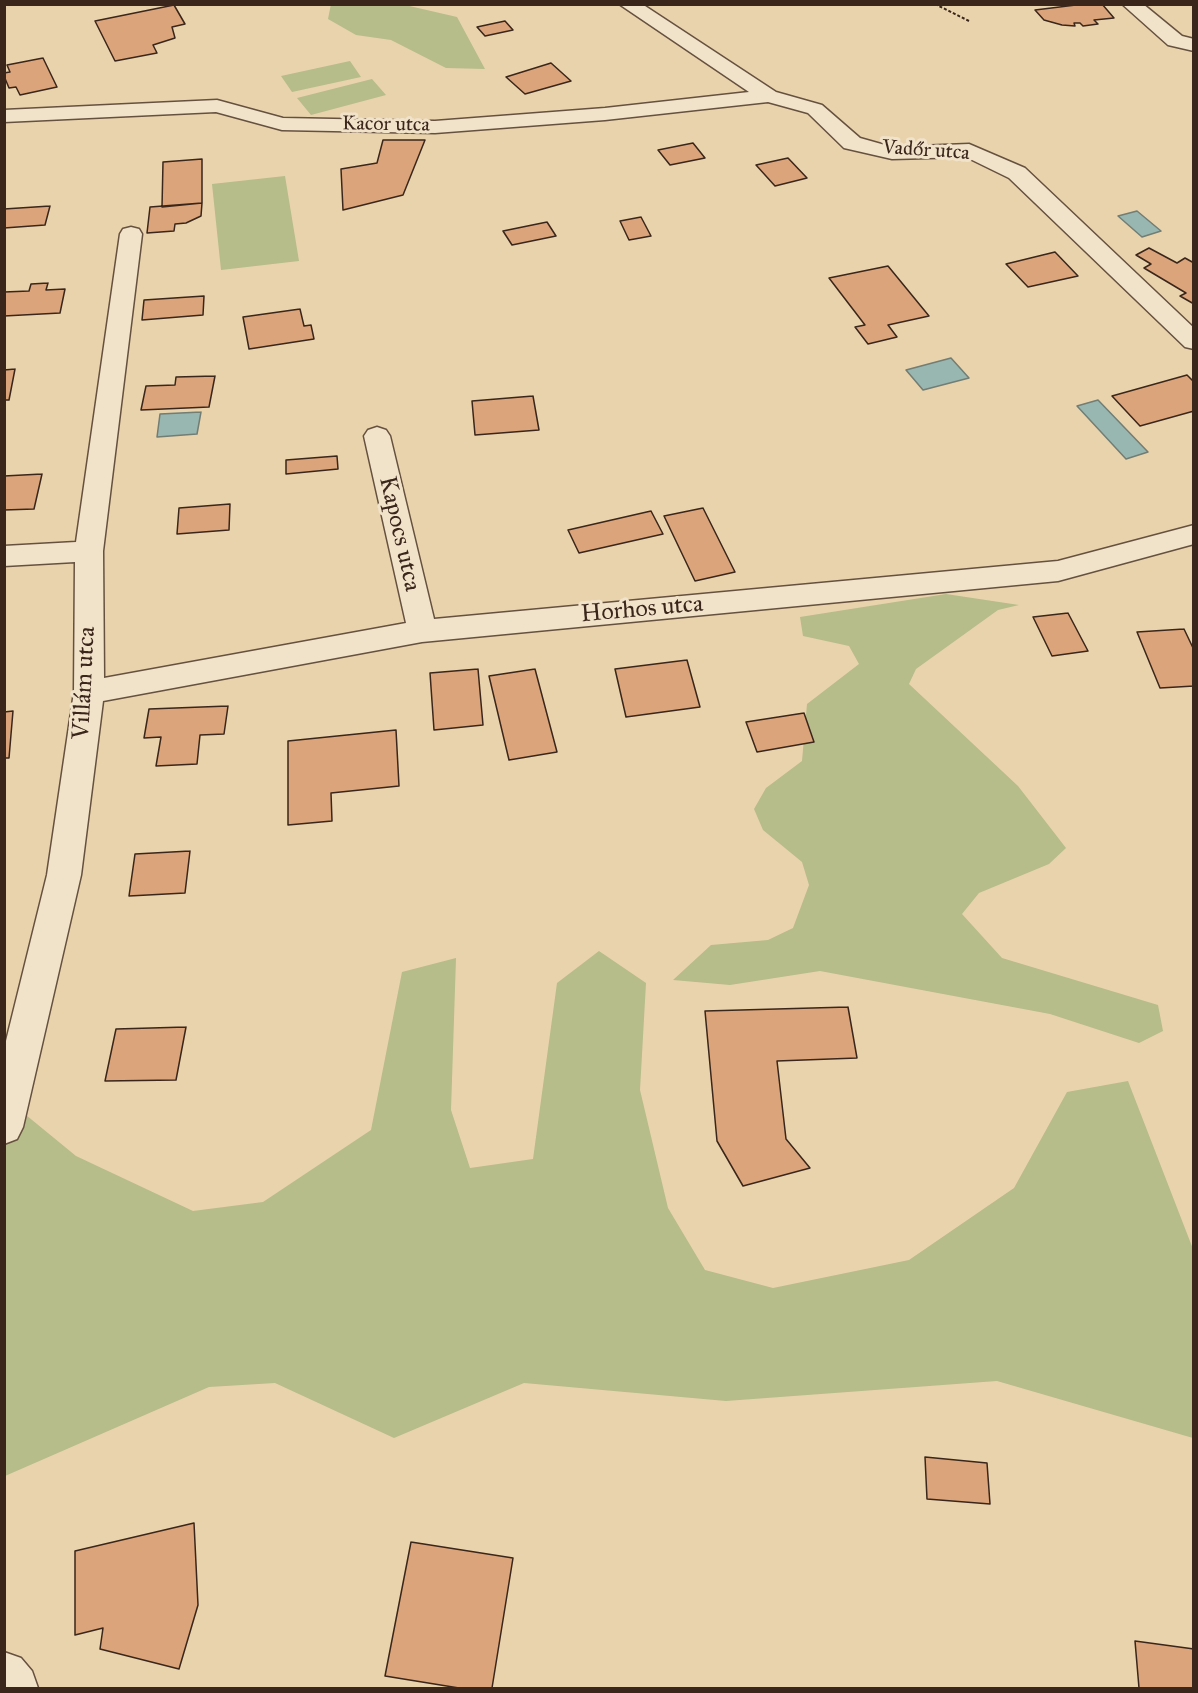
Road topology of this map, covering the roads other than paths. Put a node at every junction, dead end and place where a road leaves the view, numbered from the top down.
1 (628, 4) edge
2 (1131, 4) edge
3 (1194, 45) edge
4 (769, 96) junction
5 (4, 116) edge
6 (131, 234) dead end
7 (1194, 342) edge
8 (376, 436) dead end
9 (1194, 534) edge
10 (89, 551) junction
11 (4, 556) edge
12 (422, 631) junction
13 (89, 692) junction
14 (4, 1127) edge
15 (4, 1675) edge
16 (15, 1689) edge

1 - 4 street, Vadőr utca
2 - 3 street
4 - 5 street, Kacor utca
4 - 7 street, Vadőr utca
6 - 10 street, Villám utca
8 - 12 street, Kapocs utca
9 - 12 street, Horhos utca
10 - 11 street
10 - 13 street, Villám utca
12 - 13 street, Horhos utca
13 - 14 street, Villám utca
15 - 16 street

